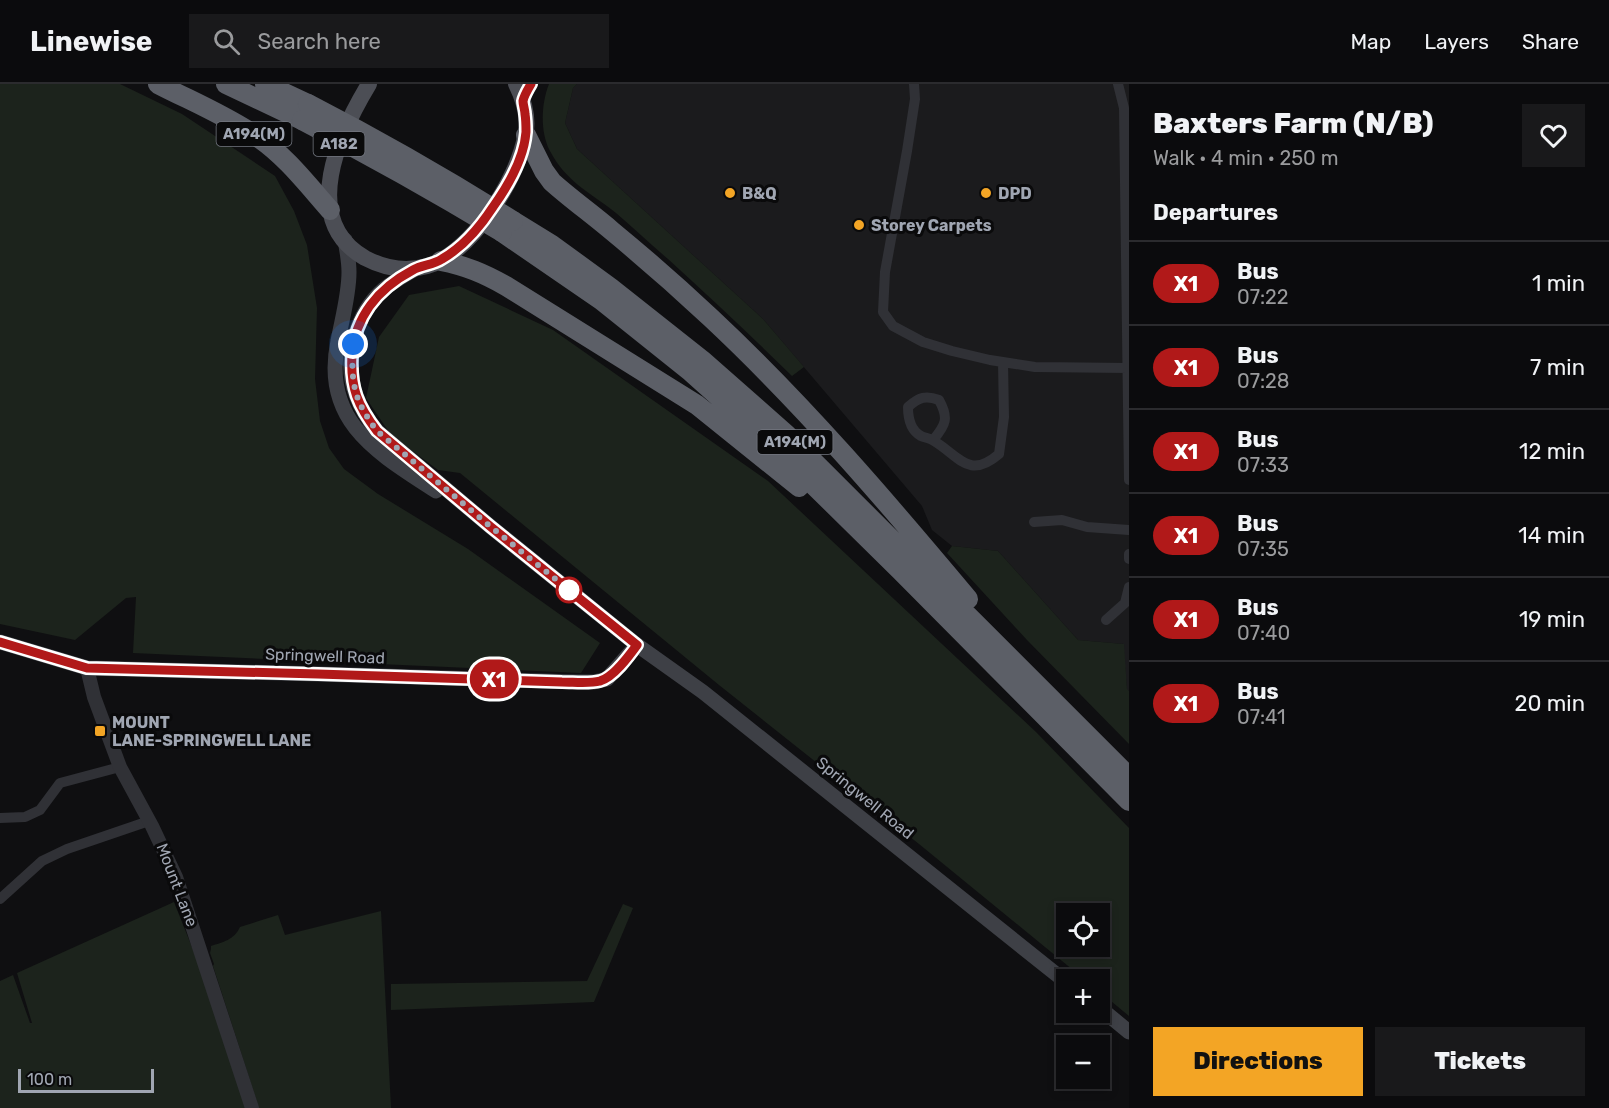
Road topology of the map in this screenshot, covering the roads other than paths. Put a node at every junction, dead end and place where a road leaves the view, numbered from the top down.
1 (158, 84) edge
2 (226, 84) edge
3 (266, 84) edge
4 (369, 84) edge
5 (516, 84) edge
6 (531, 84) edge
7 (915, 84) edge
8 (1118, 84) edge
9 (523, 101) junction
10 (305, 112) junction
11 (526, 135) junction
12 (1127, 201) edge
13 (330, 210) junction
14 (507, 226) junction
15 (345, 240) junction
16 (441, 261) junction
17 (415, 269) junction
18 (1003, 362) junction
19 (1128, 368) edge
20 (933, 440) dead end
21 (1129, 480) edge
22 (1034, 522) dead end
23 (491, 527) junction
24 (1129, 530) edge
25 (1129, 554) edge
26 (1129, 559) edge
27 (900, 570) junction
28 (1129, 587) edge
29 (1106, 620) dead end
30 (0, 642) edge
31 (637, 645) junction
32 (87, 668) junction
33 (1050, 697) junction
34 (120, 767) junction
35 (1129, 777) edge
36 (1129, 801) edge
37 (0, 818) edge
38 (149, 821) junction
39 (0, 899) edge
40 (1056, 974) edge
41 (1110, 1016) edge
42 (1129, 1032) edge
43 (252, 1108) edge

1 - 13 highway, A194(M)
2 - 10 highway, A194(M)
3 - 10 highway, A194(M)
4 - 13 main road, A182
5 - 9 main road, A182
6 - 9 main road
7 - 18 street
8 - 12 street
9 - 11 main road, A182
10 - 14 highway, A194(M), bridge
11 - 16 main road, A182
11 - 33 highway, A194(M)
12 - 19 street
13 - 15 main road, A182
14 - 27 highway, A194(M)
14 - 33 highway, A194(M)
15 - 17 main road, A182
15 - 23 main road, Springwell Road
16 - 17 main road, A182
16 - 27 highway, A194(M)
17 - 23 main road, Springwell Road
18 - 19 street
18 - 20 street
19 - 21 street
22 - 24 street
23 - 31 main road, Springwell Road
25 - 26 street
27 - 36 highway, A194(M)
28 - 29 street
30 - 32 main road, Springwell Road
31 - 32 main road, Springwell Road
31 - 40 main road, Springwell Road
32 - 34 street, Mount Lane
33 - 35 highway, A194(M)
34 - 37 street
34 - 38 street, Mount Lane
38 - 39 street
38 - 43 street, Mount Lane
41 - 42 main road

